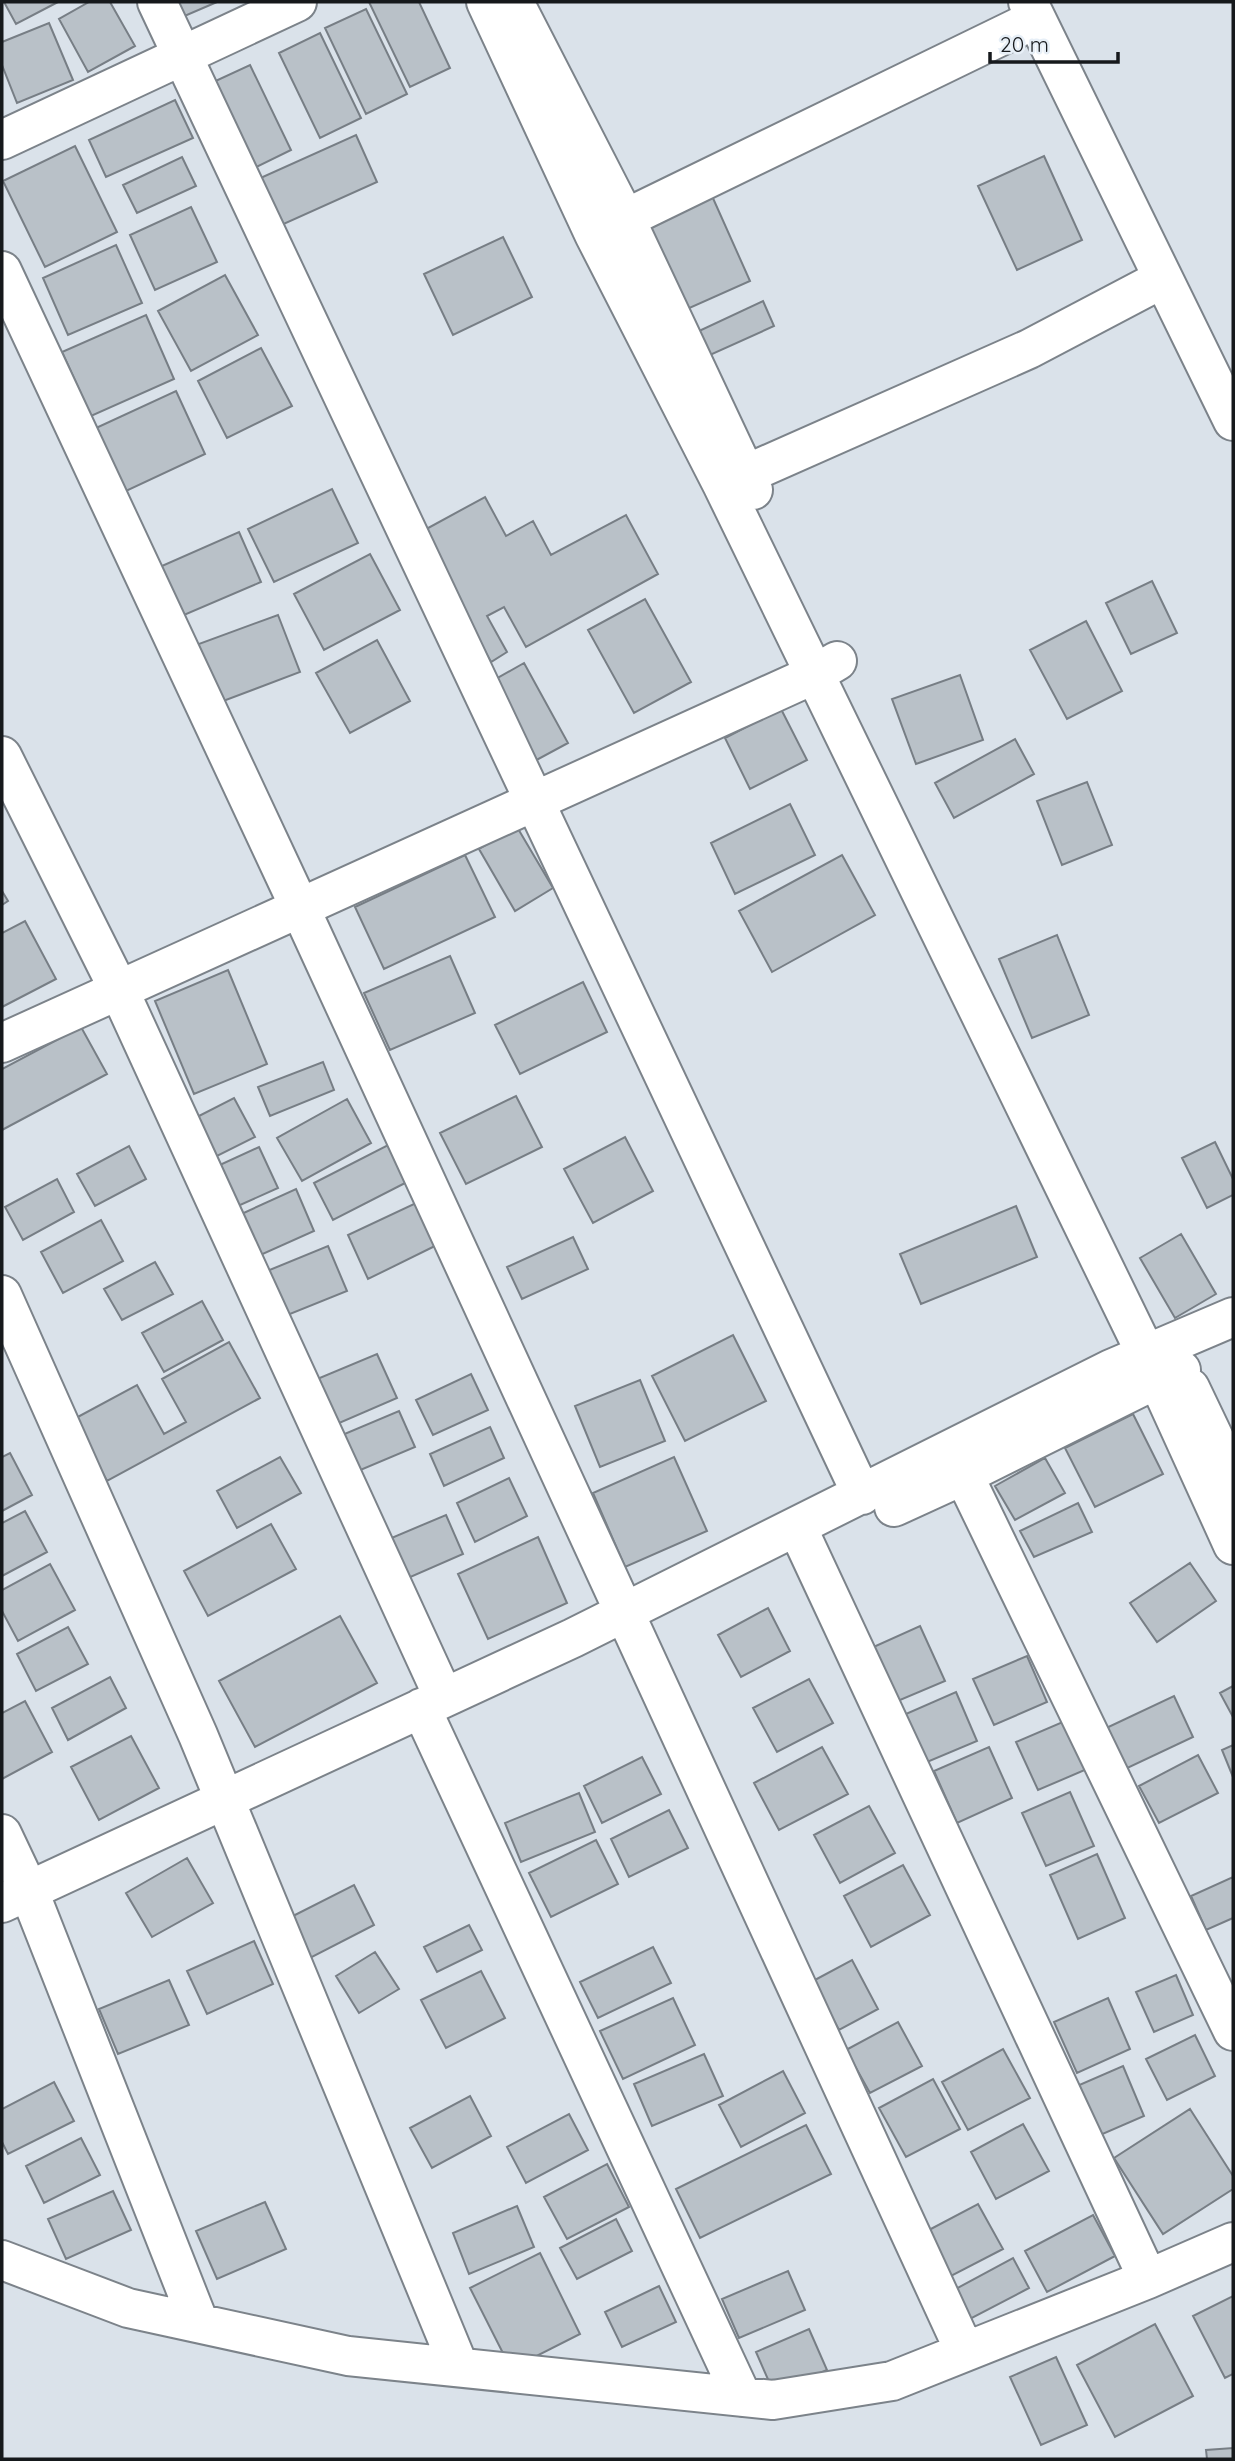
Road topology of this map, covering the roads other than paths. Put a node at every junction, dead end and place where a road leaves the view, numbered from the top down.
1 (157, 2) edge
2 (297, 2) edge
3 (486, 2) edge
4 (514, 2) edge
5 (1032, 10) edge
6 (183, 55) junction
7 (2, 140) edge
8 (610, 227) junction
9 (2, 271) edge
10 (1162, 279) junction
11 (1233, 421) edge
12 (734, 479) junction
13 (826, 668) junction
14 (2, 756) edge
15 (533, 802) junction
16 (300, 908) junction
17 (119, 990) junction
18 (2, 1043) edge
19 (2, 1295) edge
20 (1233, 1317) edge
21 (1163, 1362) junction
22 (958, 1462) junction
23 (1233, 1478) edge
24 (862, 1495) junction
25 (802, 1536) junction
26 (1233, 1545) edge
27 (630, 1623) junction
28 (432, 1712) junction
29 (230, 1809) junction
30 (2, 1834) edge
31 (22, 1900) edge
32 (2, 1925) edge
33 (1233, 2031) edge
34 (1233, 2242) edge
35 (2, 2260) edge
36 (1148, 2279) junction
37 (199, 2323) junction
38 (965, 2352) junction
39 (459, 2367) junction
40 (742, 2397) junction

1 - 6 street
2 - 6 street
3 - 8 street
4 - 8 street
5 - 8 street
5 - 10 street
6 - 7 street
6 - 15 street
8 - 12 street
9 - 16 street
10 - 11 street
10 - 12 street
12 - 13 street
13 - 15 street
13 - 21 street
14 - 17 street
15 - 16 street
15 - 24 street
16 - 17 street
16 - 27 street
17 - 18 street
17 - 28 street
19 - 29 street
20 - 21 street
21 - 22 street
21 - 23 street
21 - 26 street
22 - 24 street
22 - 25 street
22 - 33 street
24 - 25 street
25 - 27 street
25 - 36 street
27 - 28 street
27 - 38 street
28 - 29 street
28 - 40 street
29 - 31 street
29 - 39 street
30 - 31 street
31 - 32 street
31 - 37 street
34 - 36 street
35 - 37 street
36 - 38 street
37 - 39 street
38 - 40 street
39 - 40 street

